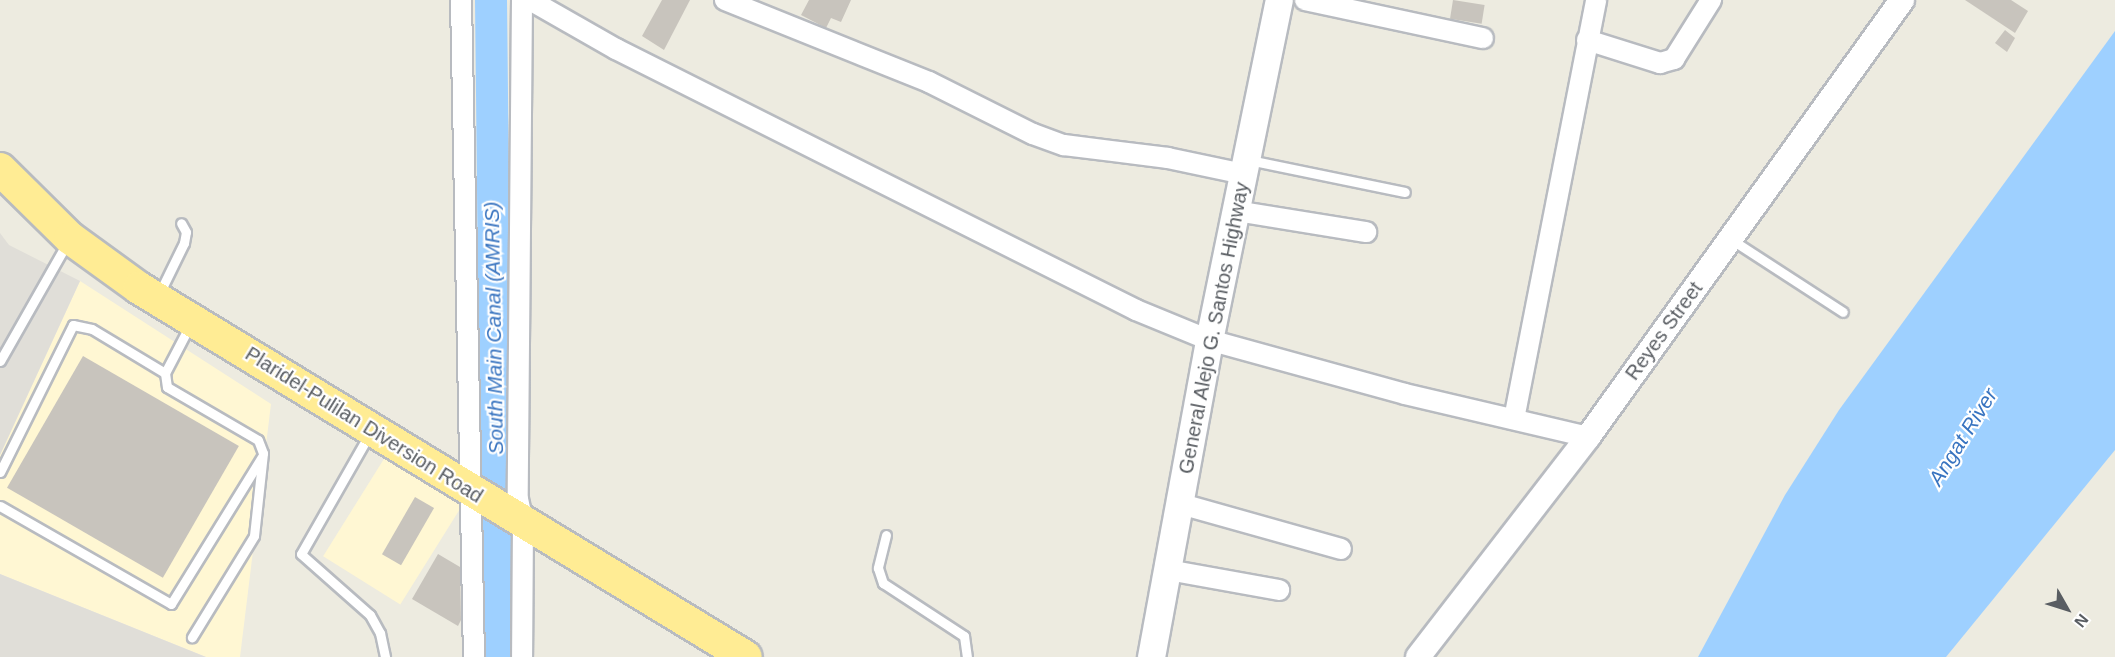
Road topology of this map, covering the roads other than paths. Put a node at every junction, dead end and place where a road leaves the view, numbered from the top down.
1 (461, 0) edge
2 (522, 0) edge
3 (530, 0) edge
4 (725, 0) edge
5 (1279, 0) edge
6 (1305, 0) edge
7 (1596, 0) edge
8 (1711, 0) edge
9 (1902, 0) edge
10 (1483, 38) dead end
11 (1587, 40) junction
12 (1245, 167) junction
13 (0, 169) edge
14 (1405, 192) dead end
15 (1236, 211) junction
16 (182, 224) dead end
17 (1366, 232) dead end
18 (70, 238) junction
19 (1730, 238) junction
20 (157, 299) junction
21 (1843, 312) dead end
22 (192, 320) junction
23 (1209, 340) junction
24 (0, 361) edge
25 (165, 373) junction
26 (1514, 419) junction
27 (373, 428) junction
28 (1588, 437) junction
29 (263, 453) junction
30 (0, 472) edge
31 (476, 494) junction
32 (1181, 504) junction
33 (0, 506) edge
34 (520, 521) junction
35 (886, 535) dead end
36 (1341, 549) dead end
37 (1168, 570) junction
38 (1279, 590) dead end
39 (192, 637) dead end
40 (385, 657) edge
41 (474, 657) edge
42 (522, 657) edge
43 (746, 657) edge
44 (967, 657) edge
45 (1151, 657) edge
46 (1418, 657) edge

1 - 31 street
2 - 34 street
3 - 23 street
4 - 12 street
5 - 12 main road, General Alejo G. Santos Highway
6 - 10 street
7 - 11 street
8 - 11 street
9 - 19 street, Reyes Street
11 - 26 street
12 - 14 lane
12 - 15 main road, General Alejo G. Santos Highway
13 - 18 highway, Plaridel-Pulilan Diversion Road
15 - 17 street
15 - 23 main road, General Alejo G. Santos Highway
16 - 20 lane
18 - 20 highway, Plaridel-Pulilan Diversion Road
18 - 24 lane
19 - 21 lane
19 - 28 street, Reyes Street
20 - 22 highway, Plaridel-Pulilan Diversion Road
22 - 25 lane
22 - 27 highway, Plaridel-Pulilan Diversion Road
23 - 26 street
23 - 32 main road, General Alejo G. Santos Highway
25 - 29 lane
25 - 30 lane
26 - 28 street
27 - 31 highway, Plaridel-Pulilan Diversion Road
27 - 40 lane
28 - 46 street, Reyes Street
29 - 33 lane
29 - 39 lane
31 - 34 highway, Plaridel-Pulilan Diversion Road
31 - 41 street
32 - 36 street
32 - 37 main road, General Alejo G. Santos Highway
34 - 42 street
34 - 43 highway, Plaridel-Pulilan Diversion Road
35 - 44 lane
37 - 38 street
37 - 45 main road, General Alejo G. Santos Highway

